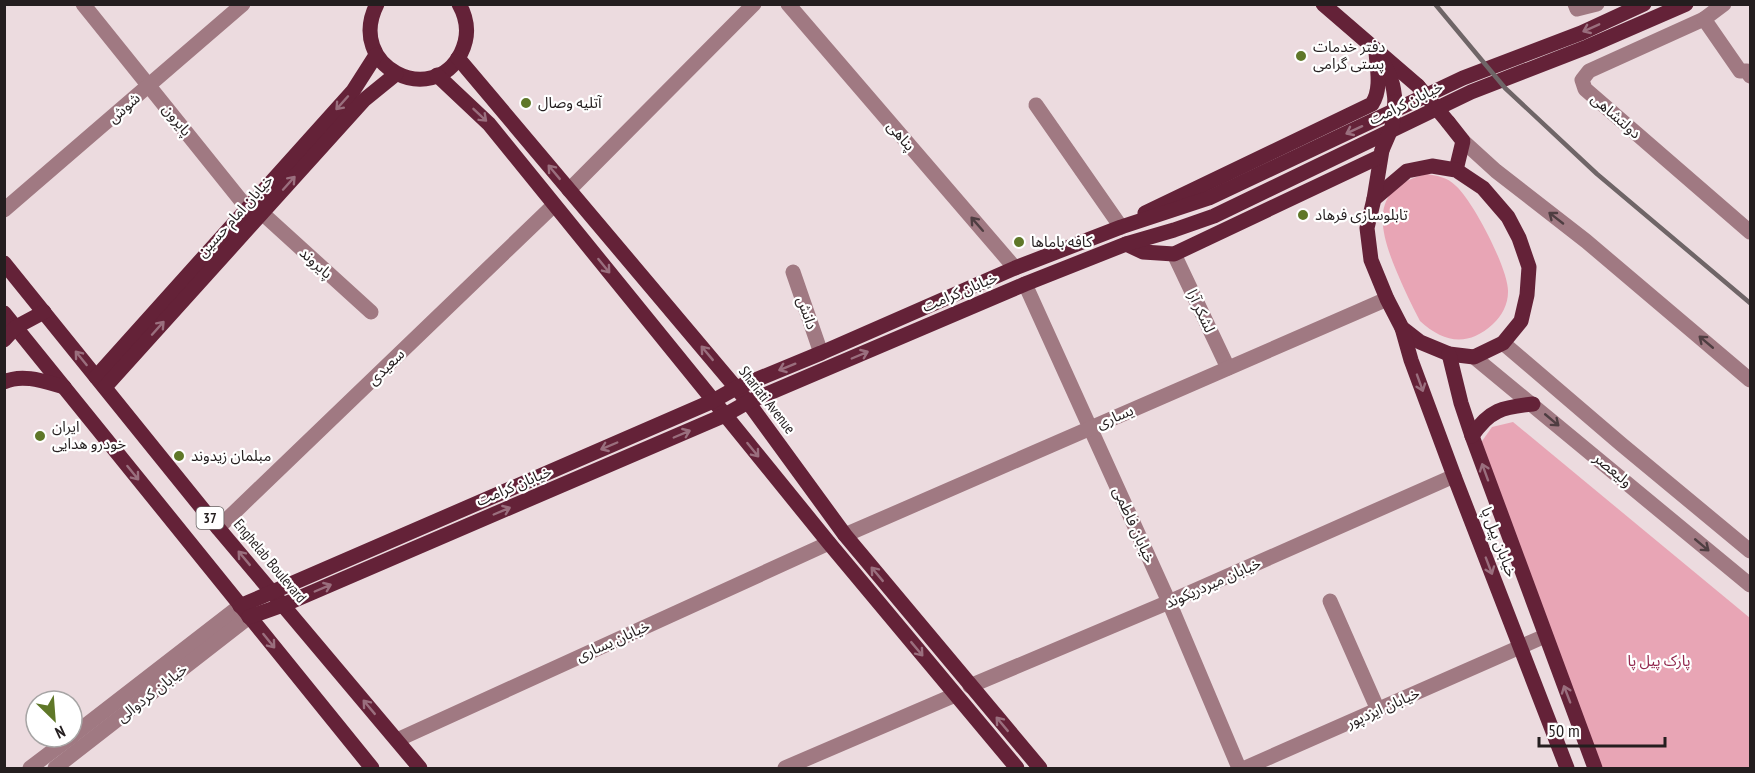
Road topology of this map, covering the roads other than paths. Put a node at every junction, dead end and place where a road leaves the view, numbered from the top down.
1 (83, 4) edge
2 (243, 4) edge
3 (377, 4) edge
4 (754, 4) edge
5 (788, 4) edge
6 (1323, 4) edge
7 (1575, 4) edge
8 (1597, 4) edge
9 (1644, 4) edge
10 (1686, 4) edge
11 (1724, 4) edge
12 (460, 5) edge
13 (1704, 19) junction
14 (1376, 52) junction
15 (376, 56) junction
16 (458, 58) junction
17 (396, 74) junction
18 (437, 75) junction
19 (1750, 76) edge
20 (149, 86) junction
21 (1036, 105) dead end
22 (1463, 141) junction
23 (1381, 154) junction
24 (1456, 170) junction
25 (569, 190) junction
26 (1374, 199) junction
27 (554, 205) junction
28 (4, 210) edge
29 (254, 211) junction
30 (1121, 227) junction
31 (1750, 232) edge
32 (1126, 244) junction
33 (1174, 254) junction
34 (4, 262) edge
35 (1015, 268) junction
36 (793, 272) dead end
37 (1025, 284) junction
38 (1387, 299) junction
39 (44, 312) junction
40 (371, 312) dead end
41 (4, 313) edge
42 (16, 327) junction
43 (1402, 328) junction
44 (4, 340) edge
45 (1503, 343) junction
46 (821, 353) junction
47 (1449, 354) junction
48 (1474, 357) junction
49 (1228, 368) junction
50 (1750, 380) edge
51 (4, 382) edge
52 (100, 382) junction
53 (64, 387) junction
54 (736, 388) junction
55 (713, 401) junction
56 (748, 402) junction
57 (1533, 404) junction
58 (725, 415) junction
59 (1091, 427) junction
60 (1472, 436) junction
61 (1454, 476) junction
62 (218, 528) junction
63 (844, 535) junction
64 (829, 543) junction
65 (1750, 551) edge
66 (1750, 585) edge
67 (272, 592) junction
68 (1330, 601) dead end
69 (1169, 602) junction
70 (283, 605) junction
71 (245, 612) junction
72 (1545, 636) junction
73 (1521, 647) junction
74 (970, 686) junction
75 (956, 695) junction
76 (1378, 710) junction
77 (84, 727) edge
78 (397, 740) junction
79 (54, 749) edge
80 (30, 768) edge
81 (55, 768) edge
82 (372, 768) edge
83 (420, 768) edge
84 (785, 768) edge
85 (1017, 768) edge
86 (1040, 768) edge
87 (1239, 768) edge
88 (1245, 768) edge
89 (1567, 768) edge
90 (1595, 768) edge

1 - 20 street, پایرون
2 - 20 street, شوش
3 - 15 main road
4 - 25 street
35 -> 5 street, پناهی
6 - 14 main road
7 - 8 street
9 -> 30 main road, خیابان کرامت
10 - 32 main road, خیابان کرامت
11 - 13 street, دولتشاهی
12 - 16 main road
13 - 19 street
13 - 31 street, دولتشاهی
14 - 22 main road, bridge
14 - 23 main road, bridge
14 - 30 main road
15 - 17 main road
15 -> 29 main road, خیابان امام حسین
16 - 18 main road
25 -> 16 main road, Shariati Avenue
17 - 18 main road
29 -> 17 main road, خیابان امام حسین
18 -> 27 main road
20 - 28 street, شوش
20 - 29 street, پایرون
21 - 30 street
22 - 24 main road
50 -> 22 street
23 - 26 main road
23 - 33 main road
24 - 26 main road
24 - 45 main road
54 -> 25 main road, Shariati Avenue
26 - 38 main road
27 -> 55 main road
27 - 62 street, سعیدی
29 - 40 street, پایروند
29 - 52 main road, خیابان امام حسین
30 - 35 main road, خیابان کرامت
32 - 33 main road
32 - 37 main road, خیابان کرامت
33 - 49 street, لشکر آرا
34 - 39 main road, Enghelab Boulevard / 37
35 - 46 main road, خیابان کرامت
36 - 46 street, دانش
56 -> 37 main road, خیابان کرامت
37 - 59 street, خیابان فاطمی
38 - 43 main road
38 - 49 street, یساری
39 - 42 main road
52 -> 39 main road, Enghelab Boulevard / 37
41 - 42 main road, 37
42 - 44 main road
42 - 53 main road, 37
43 - 47 main road
43 -> 61 main road, خیابان پیل پا
45 - 48 main road
45 - 65 street, ولیعصر
46 -> 54 main road, خیابان کرامت
47 - 48 main road
47 - 60 main road, خیابان پیل پا
48 - 57 street, ولیعصر
49 - 59 street, یساری
51 - 53 main road
52 - 62 main road, Enghelab Boulevard / 37
53 -> 71 main road, 37
54 - 55 main road, خیابان کرامت
54 - 56 main road, Shariati Avenue
55 - 58 main road
55 -> 67 main road, خیابان کرامت
56 - 58 main road, خیابان کرامت
56 - 63 main road, Shariati Avenue
57 - 60 main road
57 -> 66 street, ولیعصر
58 -> 64 main road
70 -> 58 main road, خیابان کرامت
59 - 63 street, یساری
59 - 69 street, خیابان فاطمی
72 -> 60 main road, خیابان پیل پا
61 - 69 street, خیابان میردریکوند
61 -> 73 main road, خیابان پیل پا
67 -> 62 main road, Enghelab Boulevard / 37
74 -> 63 main road, Shariati Avenue
64 -> 75 main road
64 - 78 street, خیابان یساری
67 - 70 main road, Enghelab Boulevard / 37
67 - 71 main road, خیابان کرامت
68 - 76 street
69 - 74 street, خیابان میردریکوند
69 - 87 street, خیابان فاطمی
70 - 71 main road, خیابان کرامت
78 -> 70 main road, Enghelab Boulevard / 37
71 - 77 street, خیابان کردوالی
71 - 81 street, خیابان کردوالی
71 -> 82 main road, 37
72 - 73 street, خیابان ایزدپور
90 -> 72 main road, خیابان پیل پا
73 - 76 street, خیابان ایزدپور
73 - 89 main road, خیابان پیل پا
86 -> 74 main road, Shariati Avenue
75 - 84 street
75 - 85 main road
76 - 88 street, خیابان ایزدپور
78 - 83 main road, Enghelab Boulevard / 37
79 - 80 street, خیابان کردوالی

